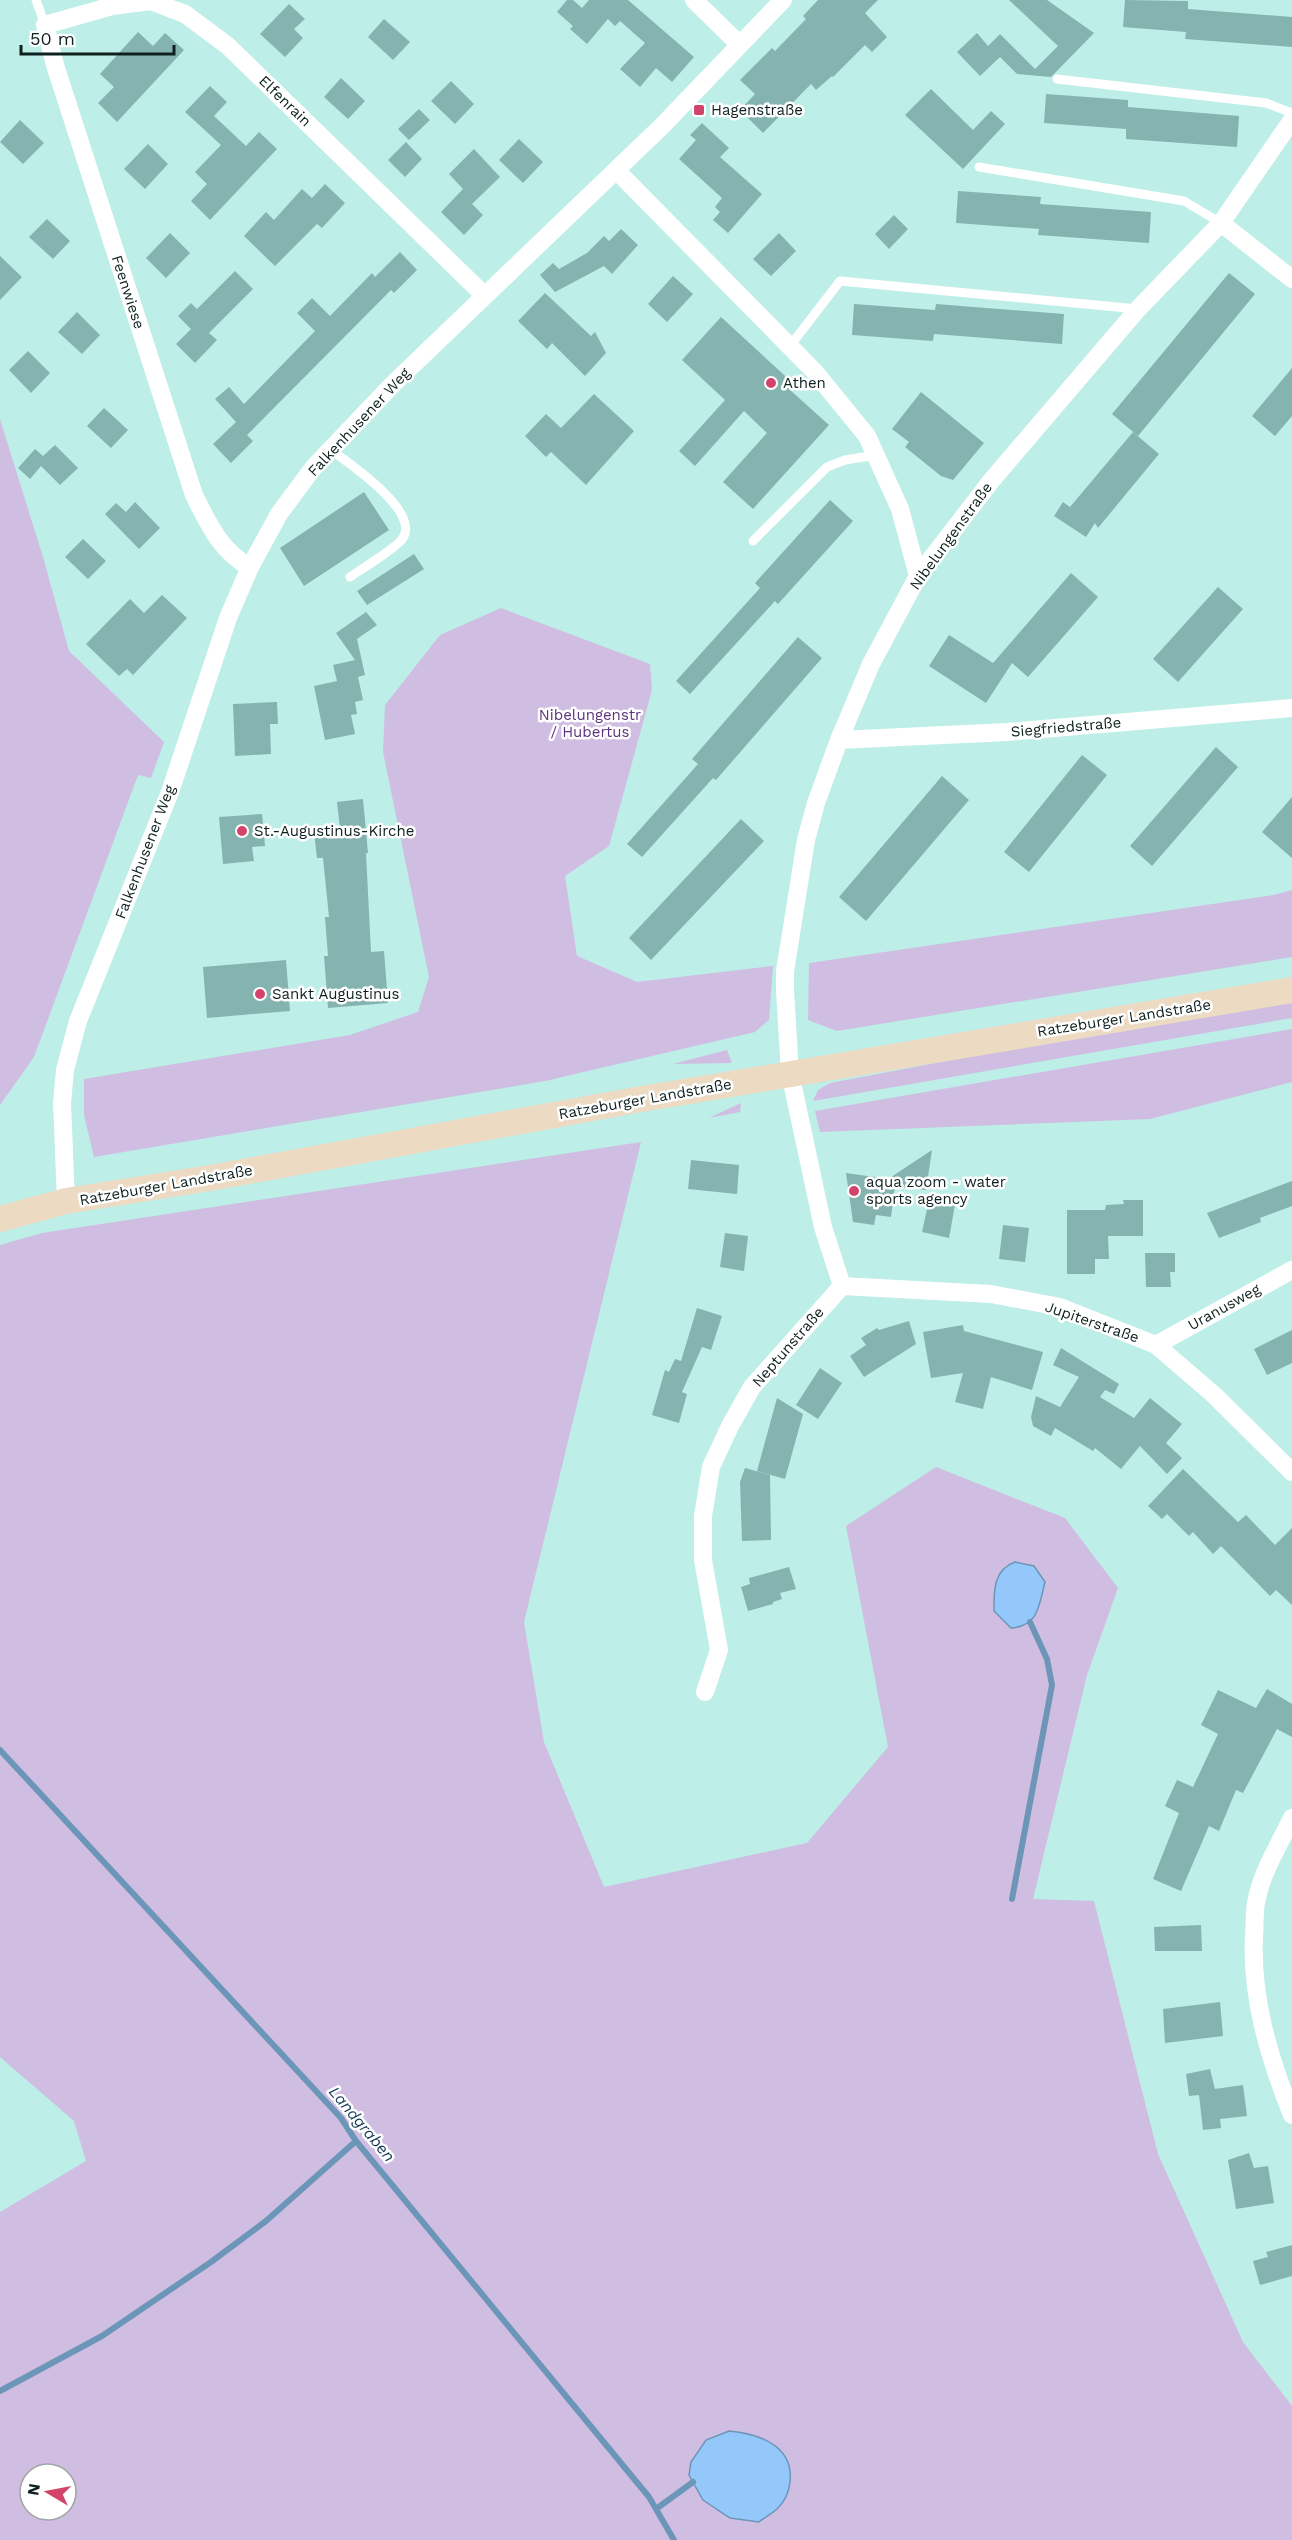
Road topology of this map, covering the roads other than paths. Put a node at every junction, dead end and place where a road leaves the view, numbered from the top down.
1 (36, 0) edge
2 (694, 0) edge
3 (783, 0) edge
4 (45, 25) junction
5 (739, 44) junction
6 (1057, 79) dead end
7 (1292, 113) edge
8 (1292, 120) edge
9 (979, 167) dead end
10 (616, 170) junction
11 (1221, 223) junction
12 (1292, 279) edge
13 (484, 295) junction
14 (1138, 309) junction
15 (790, 346) junction
16 (331, 450) junction
17 (876, 455) junction
18 (753, 541) dead end
19 (250, 567) junction
20 (918, 576) junction
21 (350, 577) dead end
22 (1292, 708) edge
23 (839, 740) junction
24 (1292, 990) edge
25 (790, 1073) junction
26 (66, 1202) junction
27 (0, 1219) edge
28 (1292, 1270) edge
29 (842, 1286) junction
30 (1156, 1345) junction
31 (1292, 1472) edge
32 (705, 1692) dead end
33 (1292, 1818) edge
34 (1292, 2115) edge

1 - 4 lane, Feenwiese
2 - 5 street
3 - 5 street, Falkenhusener Weg
4 - 13 street, Elfenrain
4 - 19 street, Feenwiese
5 - 10 street, Falkenhusener Weg
6 - 7 lane
8 - 11 street, Nibelungenstraße
9 - 11 lane
10 - 13 street, Falkenhusener Weg
10 - 15 street
11 - 12 street
11 - 14 street, Nibelungenstraße
13 - 16 street, Falkenhusener Weg
14 - 15 lane
14 - 20 street, Nibelungenstraße
15 - 17 street
16 - 19 street, Falkenhusener Weg
16 - 21 lane
17 - 18 lane
17 - 20 street
19 - 26 street, Falkenhusener Weg
20 - 23 street, Nibelungenstraße
22 - 23 street, Siegfriedstraße
23 - 25 street, Nibelungenstraße
24 - 25 main road, Ratzeburger Landstraße
25 - 26 main road, Ratzeburger Landstraße
25 - 29 street
26 - 27 main road, Ratzeburger Landstraße
28 - 30 street, Uranusweg
29 - 30 street, Jupiterstraße
29 - 32 street, Neptunstraße
30 - 31 street, Jupiterstraße
33 - 34 street

